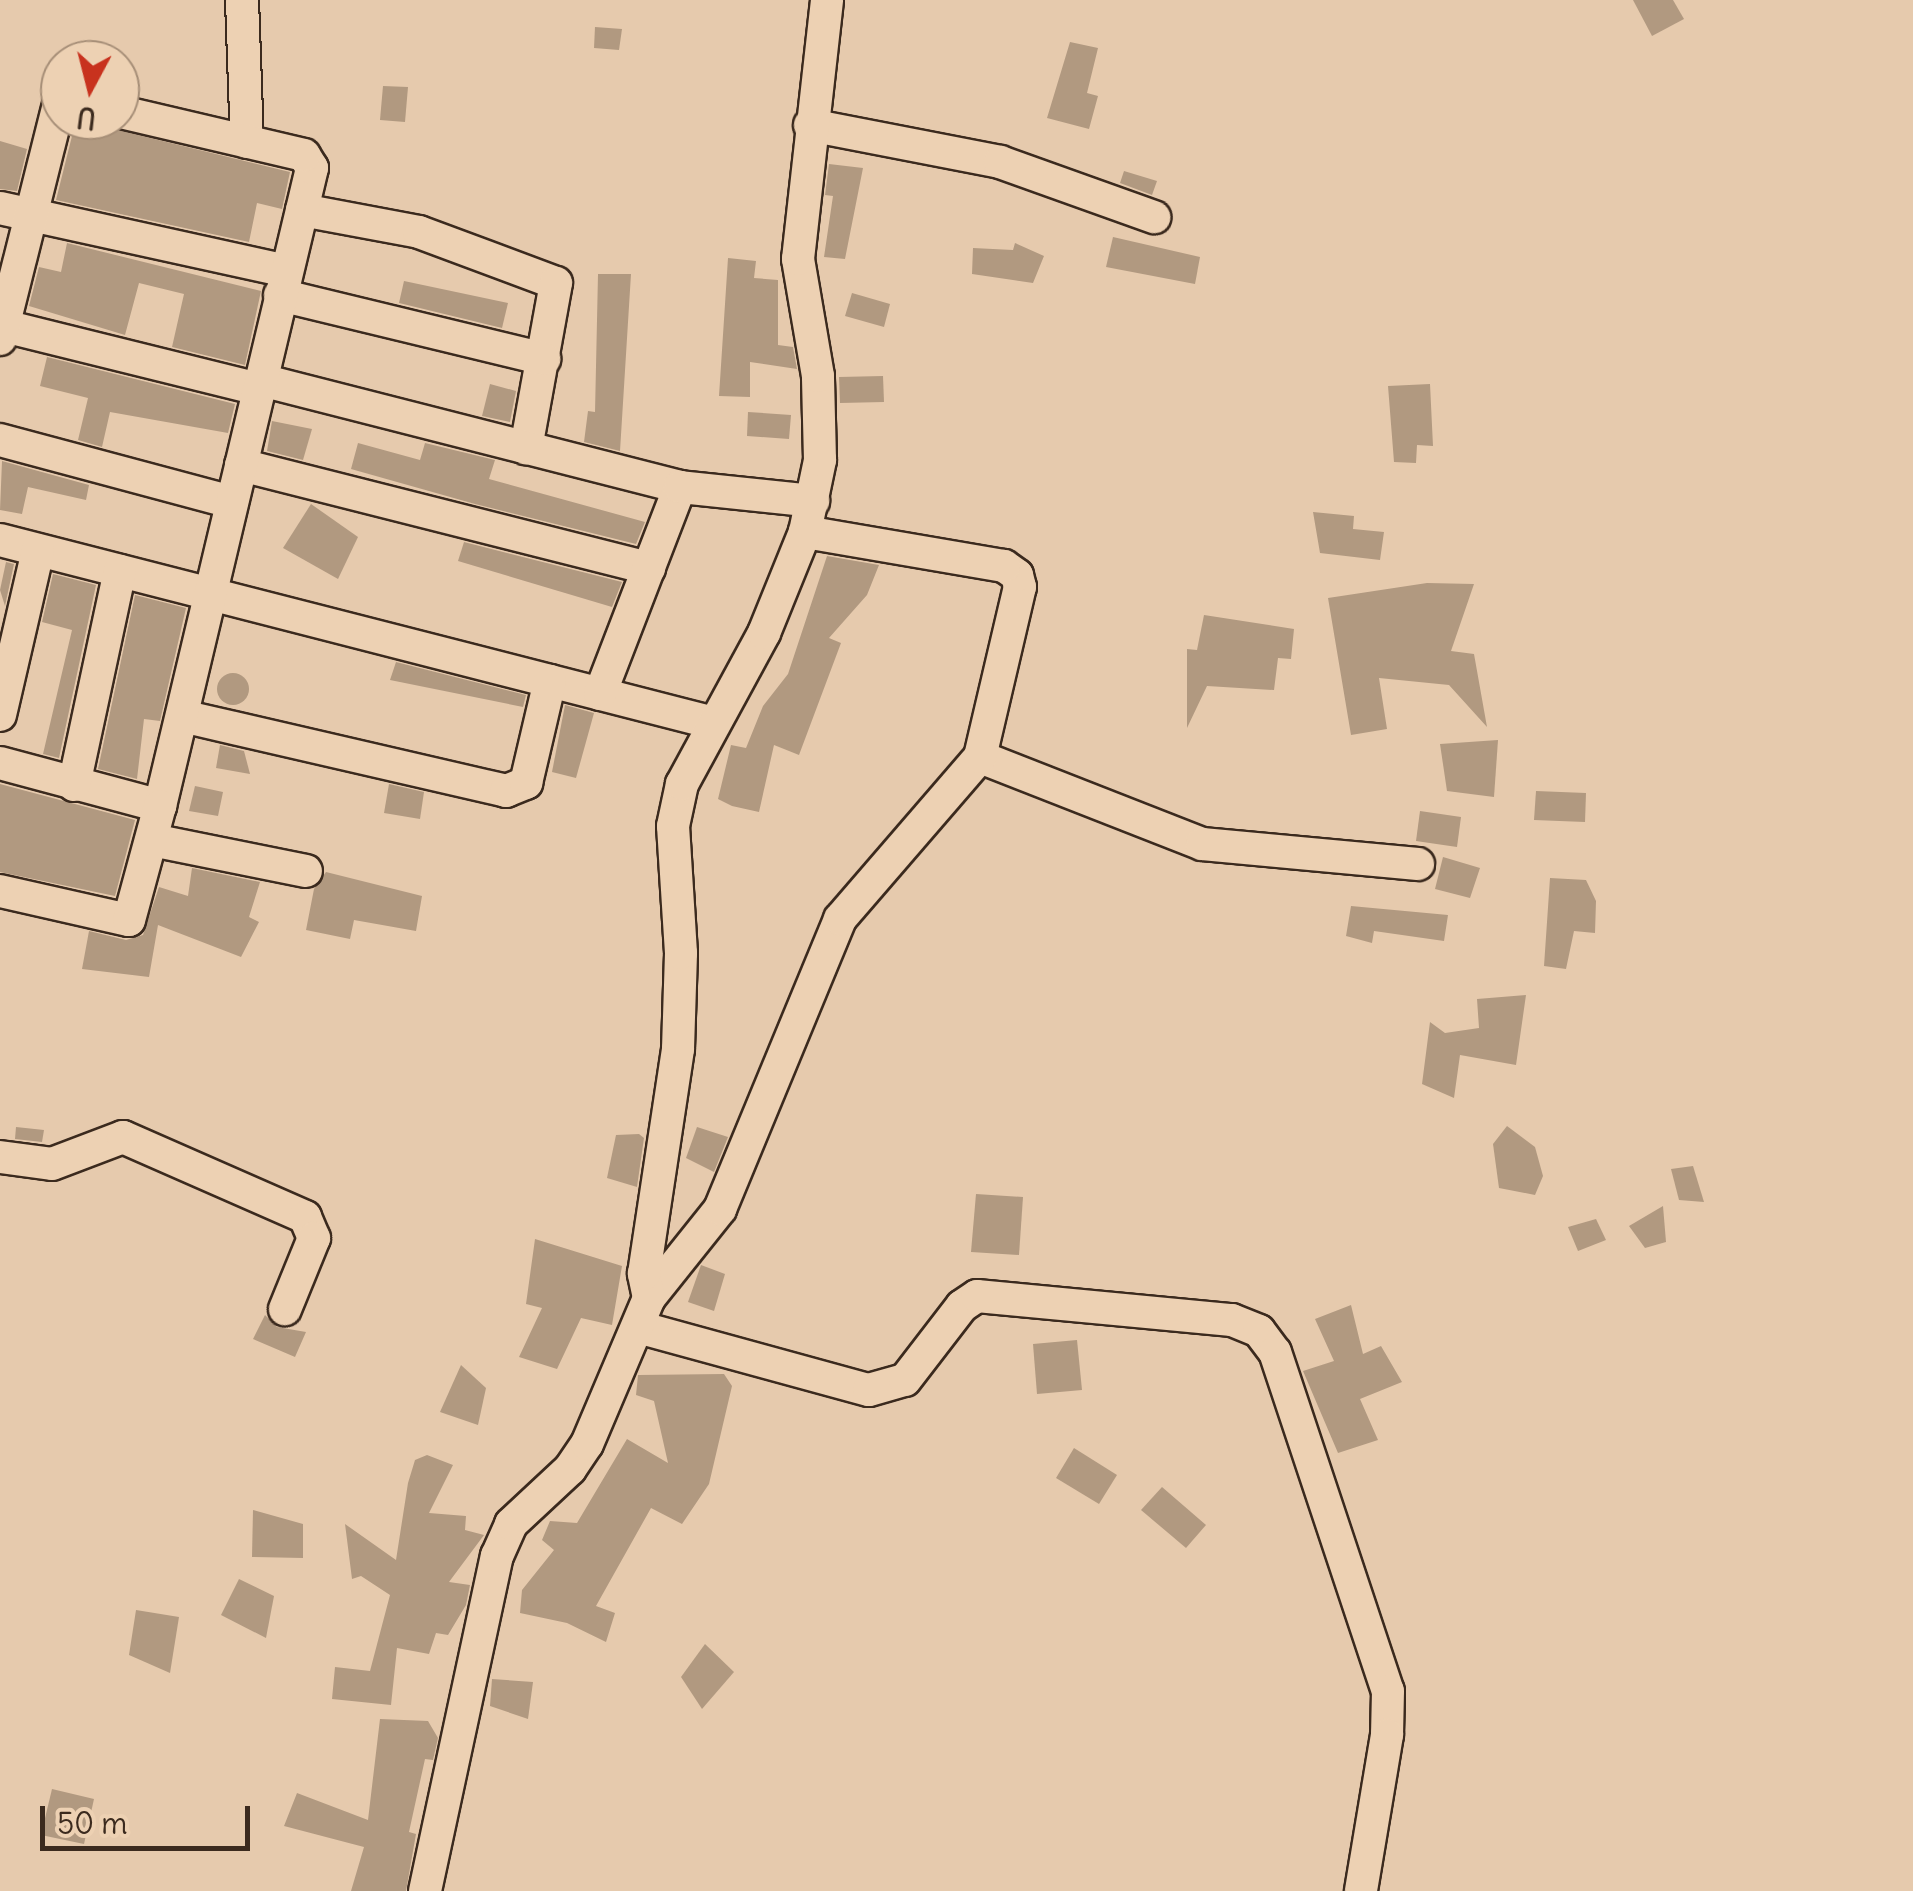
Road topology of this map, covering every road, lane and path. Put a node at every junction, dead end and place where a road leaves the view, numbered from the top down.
1 (242, 0) edge
2 (827, 0) edge
3 (140, 117) edge
4 (810, 125) junction
5 (44, 140) edge
6 (247, 142) junction
7 (302, 210) junction
8 (14, 211) edge
9 (1154, 217) dead end
10 (283, 282) junction
11 (1, 330) edge
12 (544, 359) junction
13 (260, 384) junction
14 (0, 440) edge
15 (526, 448) junction
16 (241, 464) junction
17 (680, 487) junction
18 (232, 502) junction
19 (809, 516) junction
20 (0, 540) edge
21 (38, 550) junction
22 (649, 568) junction
23 (120, 571) junction
24 (210, 594) junction
25 (550, 681) junction
26 (600, 694) junction
27 (0, 716) edge
28 (182, 716) junction
29 (714, 723) junction
30 (980, 757) junction
31 (0, 762) edge
32 (74, 785) junction
33 (160, 806) junction
34 (152, 840) junction
35 (1418, 864) dead end
36 (306, 871) dead end
37 (0, 891) edge
38 (0, 1157) edge
39 (285, 1309) dead end
40 (644, 1313) junction
41 (425, 1891) edge
42 (1360, 1891) edge

1 - 6 street
2 - 4 street
3 - 6 street
4 - 9 street
4 - 19 street
5 - 8 street
6 - 7 street
7 - 10 street
7 - 12 street
8 - 10 street
8 - 11 street
10 - 12 street
10 - 13 street
11 - 13 street
12 - 15 street
13 - 15 street
13 - 16 street
14 - 18 street
15 - 17 street
16 - 18 street
16 - 22 street
17 - 19 street
17 - 22 street
18 - 24 street
19 - 29 street
19 - 30 street
20 - 21 street
21 - 23 street
21 - 27 street
22 - 26 street
23 - 24 street
23 - 32 street
24 - 25 street
24 - 28 street
25 - 26 street
25 - 28 street
26 - 29 street
28 - 33 street
29 - 40 street
30 - 35 street
30 - 40 street
31 - 32 street
32 - 33 street
33 - 34 street
34 - 36 street
34 - 37 street
38 - 39 street
40 - 41 street
40 - 42 street

